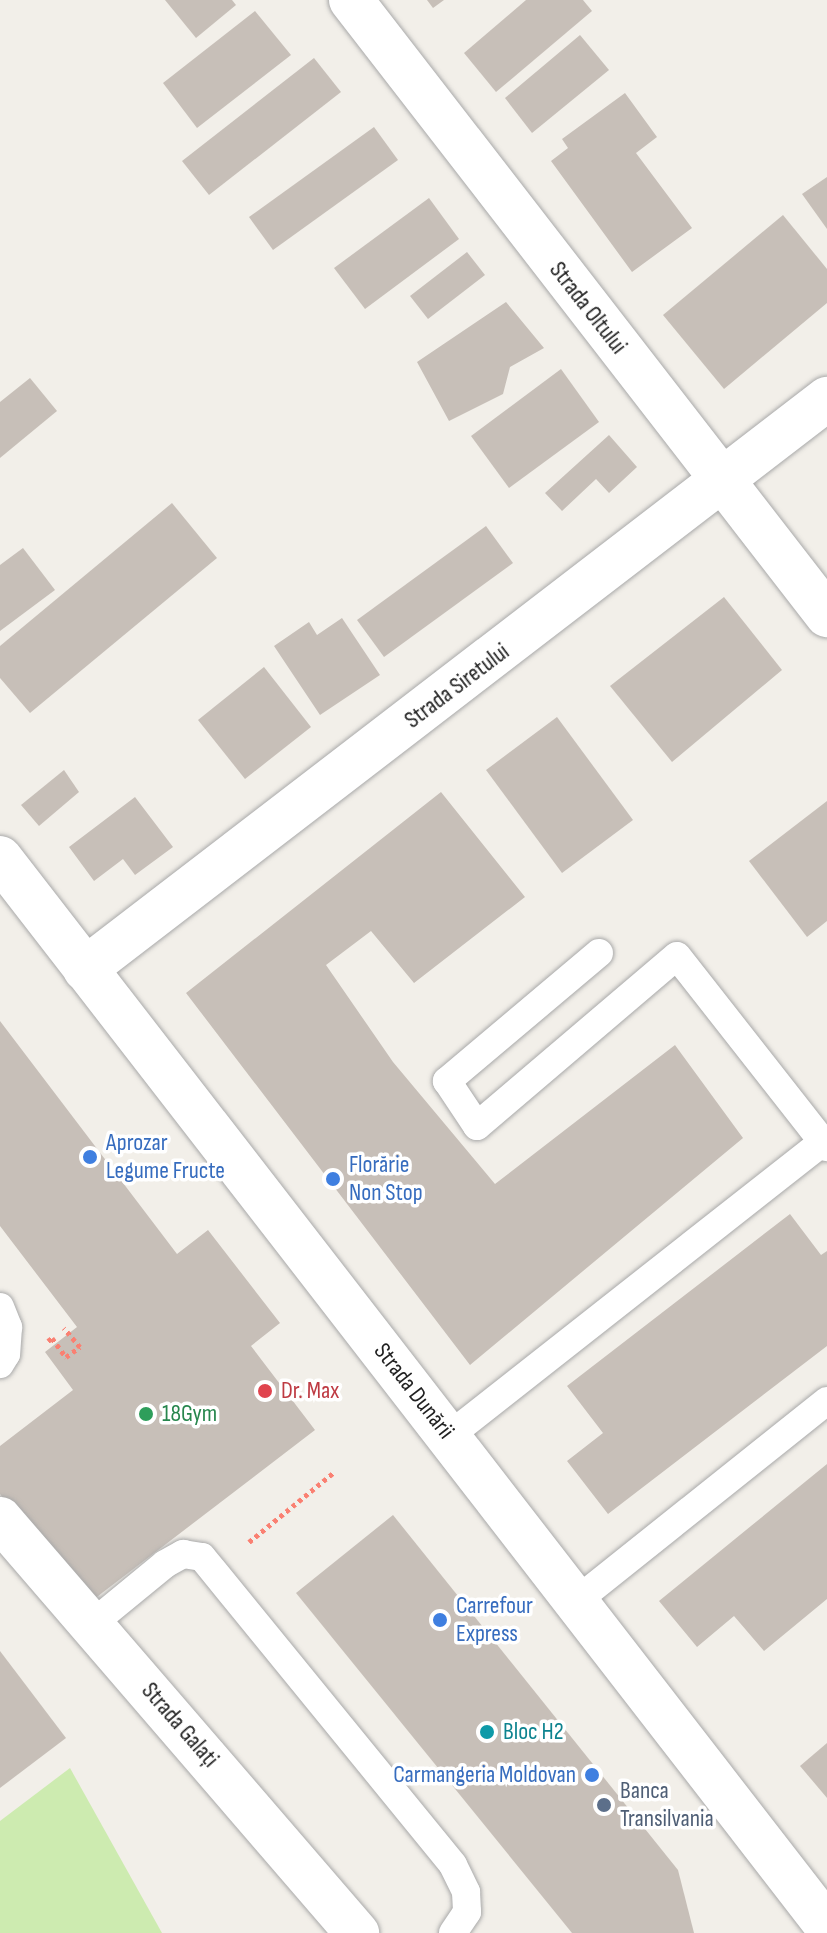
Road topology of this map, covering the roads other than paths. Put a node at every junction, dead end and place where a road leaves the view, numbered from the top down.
1 (351, 0) edge
2 (827, 399) edge
3 (723, 483) junction
4 (827, 615) edge
5 (0, 858) edge
6 (599, 953) dead end
7 (85, 969) junction
8 (825, 1145) edge
9 (0, 1307) edge
10 (0, 1364) edge
11 (827, 1401) edge
12 (449, 1436) junction
13 (0, 1519) edge
14 (575, 1602) junction
15 (92, 1624) junction
16 (827, 1926) edge
17 (357, 1933) edge
18 (453, 1933) edge

1 - 3 street, Strada Oltului
2 - 3 street, Strada Siretului
3 - 4 street, Strada Oltului
3 - 7 street, Strada Siretului
5 - 7 street, Strada Dunării
6 - 8 lane
7 - 12 street, Strada Dunării
8 - 12 lane
9 - 10 lane
11 - 14 lane
12 - 14 street, Strada Dunării
13 - 15 street, Strada Galați
14 - 16 street, Strada Dunării
15 - 17 street, Strada Galați
15 - 18 lane

